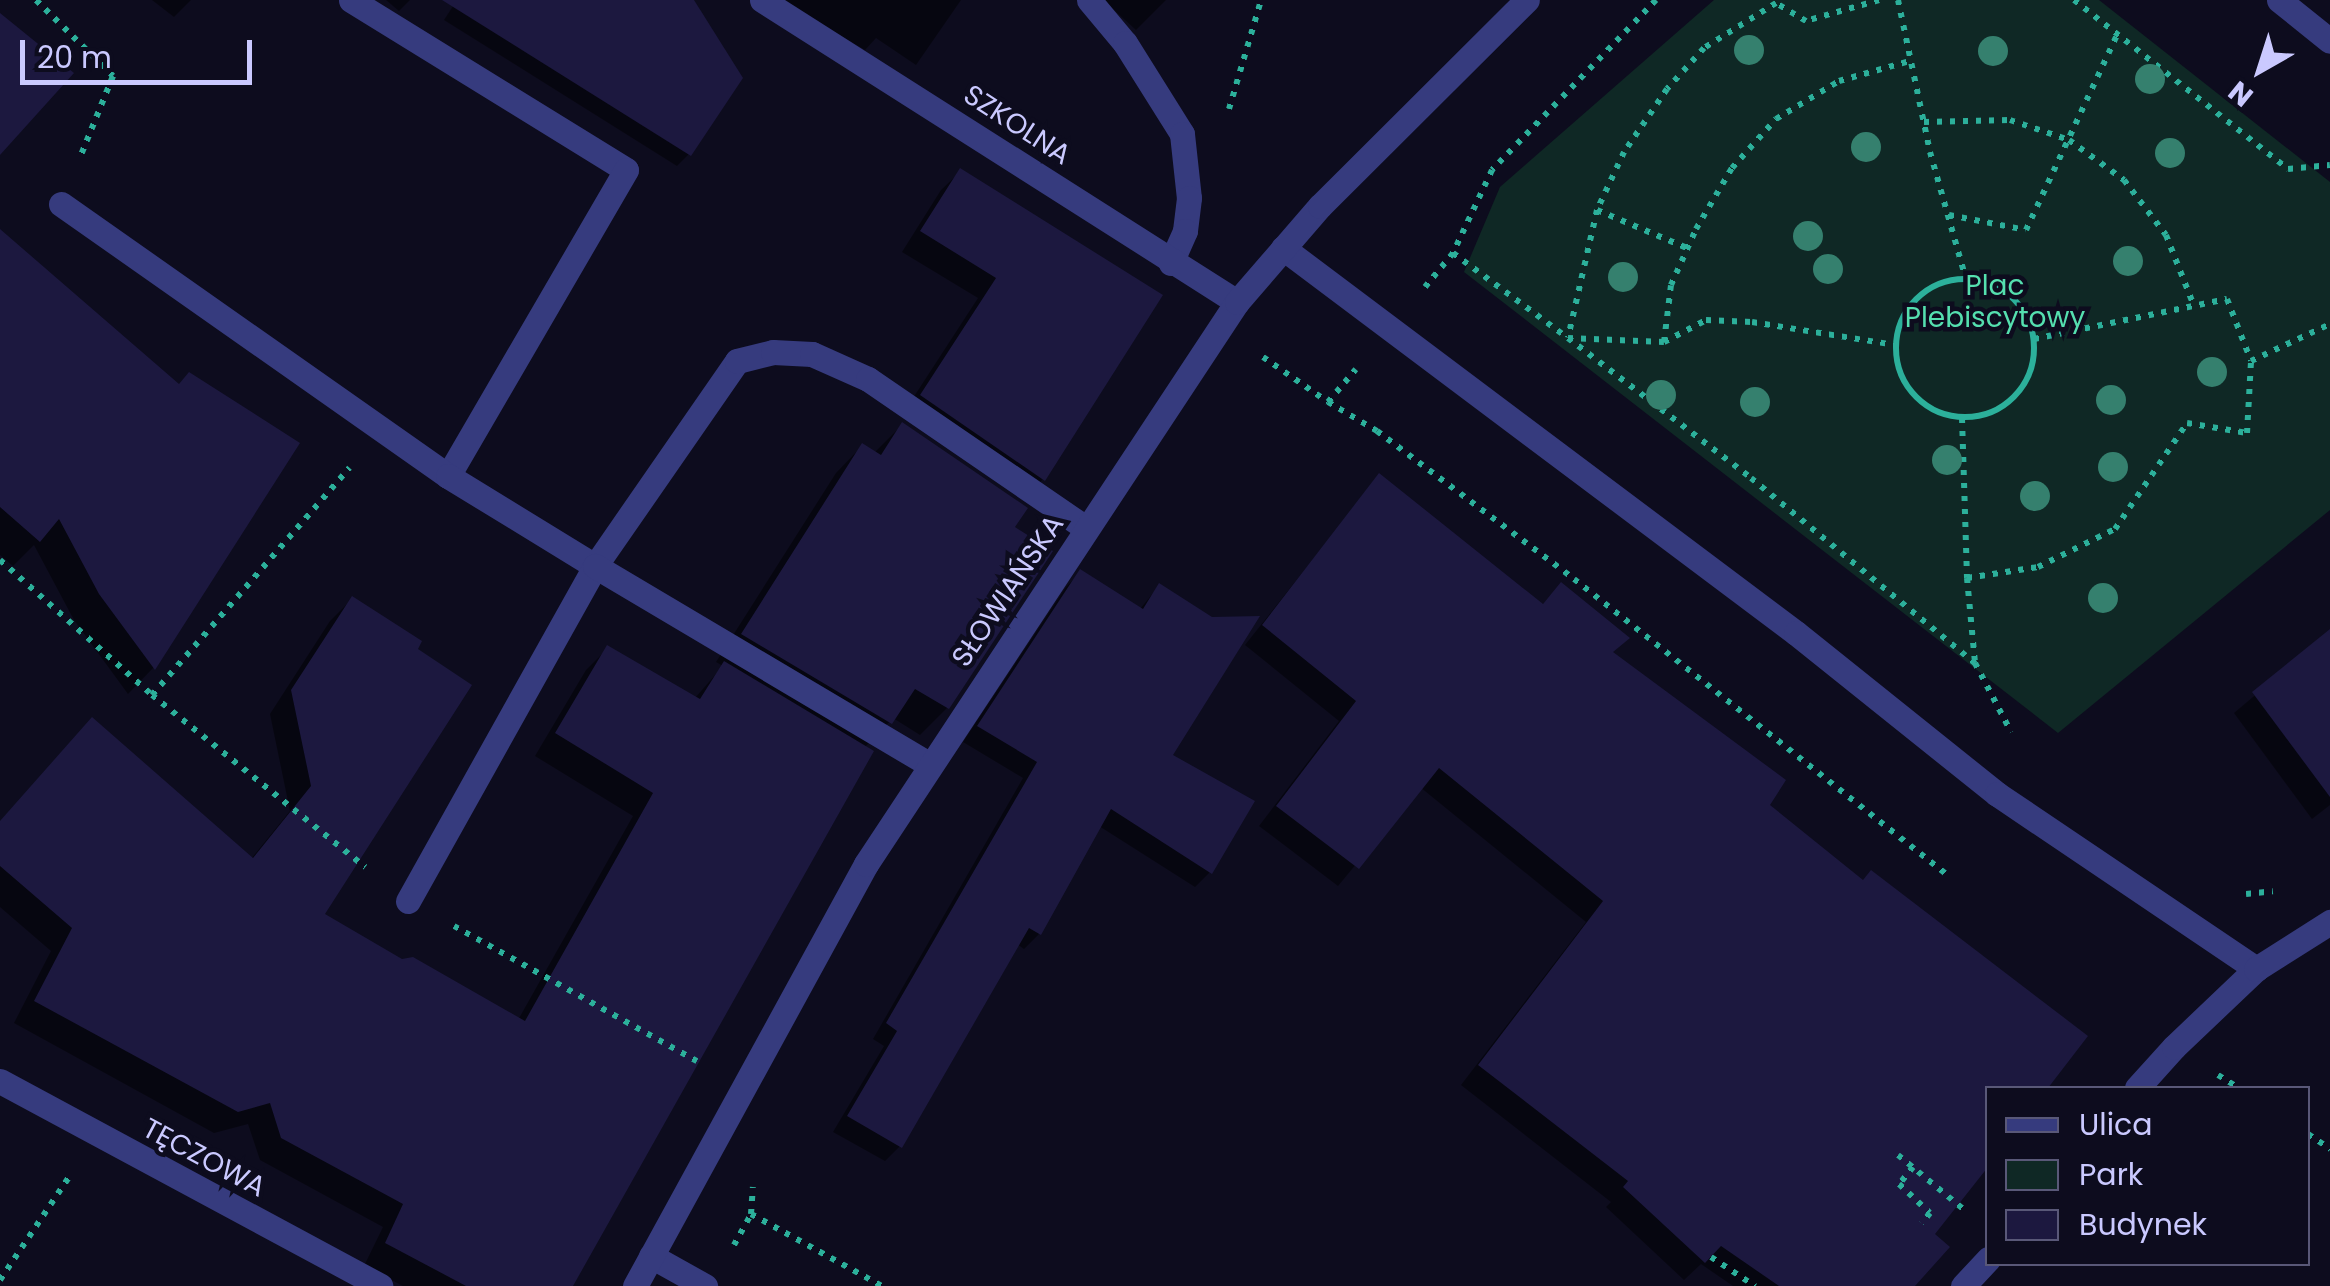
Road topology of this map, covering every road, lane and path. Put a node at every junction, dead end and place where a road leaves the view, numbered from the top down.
1 (36, 0) edge
2 (351, 0) edge
3 (762, 0) edge
4 (1089, 0) edge
5 (1262, 0) edge
6 (1528, 0) edge
7 (1656, 0) edge
8 (1879, 0) edge
9 (1898, 0) edge
10 (2074, 0) edge
11 (2279, 0) edge
12 (2117, 35) junction
13 (2330, 41) edge
14 (1910, 61) junction
15 (1924, 122) junction
16 (1182, 134) junction
17 (2069, 140) junction
18 (2330, 166) edge
19 (61, 204) joint
20 (1596, 210) junction
21 (1948, 215) junction
22 (1284, 248) junction
23 (1688, 248) junction
24 (1171, 263) junction
25 (1966, 279) junction
26 (1238, 302) junction
27 (2194, 306) junction
28 (2330, 324) edge
29 (1568, 338) junction
30 (2034, 339) junction
31 (1664, 342) junction
32 (1896, 345) junction
33 (2251, 362) junction
34 (1328, 402) dead end
35 (1962, 418) junction
36 (382, 429) junction
37 (448, 476) junction
38 (1086, 528) junction
39 (2, 564) edge
40 (594, 566) junction
41 (1967, 578) junction
42 (1975, 663) junction
43 (152, 695) junction
44 (2016, 740) dead end
45 (928, 764) junction
46 (1946, 874) dead end
47 (408, 901) junction
48 (2330, 922) edge
49 (2256, 969) junction
50 (0, 1082) edge
51 (744, 1086) junction
52 (2139, 1086) edge
53 (98, 1136) junction
54 (1898, 1155) dead end
55 (1913, 1167) junction
56 (751, 1214) dead end
57 (1976, 1220) dead end
58 (1922, 1223) dead end
59 (652, 1256) junction
60 (1711, 1257) dead end
61 (1985, 1261) edge
62 (0, 1280) edge
63 (380, 1286) edge
64 (635, 1286) edge
65 (705, 1286) edge
66 (882, 1286) edge
67 (1754, 1286) edge
68 (1963, 1286) edge

1 - 19 path
2 - 37 street
3 - 24 street, SZKOLNA
4 - 16 street
5 - 16 path
6 - 22 street, SŁOWIAŃSKA
7 - 29 path
8 - 20 path
9 - 14 path
10 - 12 path
11 - 13 street
12 - 17 path
12 - 18 path
14 - 15 path
14 - 23 path
15 - 17 path
15 - 21 path
16 - 24 street
17 - 21 path
17 - 27 path
19 - 36 street
20 - 23 path
20 - 29 path
21 - 25 path
22 - 26 street, SŁOWIAŃSKA
22 - 49 street
23 - 31 path
24 - 26 street, SZKOLNA
25 - 30 path
25 - 32 path
26 - 38 street, SŁOWIAŃSKA
27 - 30 path
27 - 33 path
28 - 33 path
29 - 31 path
29 - 42 path
30 - 35 path
31 - 32 path
32 - 35 path
33 - 41 path
34 - 46 path
35 - 41 path
36 - 37 street
36 - 43 path
37 - 40 street
38 - 40 street
38 - 45 street, SŁOWIAŃSKA
39 - 43 path
40 - 45 street
40 - 47 street
41 - 42 path
42 - 44 path
43 - 47 path
45 - 51 street, SŁOWIAŃSKA
47 - 51 path
48 - 49 street
49 - 52 street
50 - 53 street, TĘCZOWA
51 - 59 street, SŁOWIAŃSKA
53 - 62 path
53 - 63 street, TĘCZOWA
54 - 55 path
55 - 57 path
55 - 58 path
56 - 66 path
59 - 64 street, SŁOWIAŃSKA
59 - 65 street
60 - 67 path
61 - 68 street

